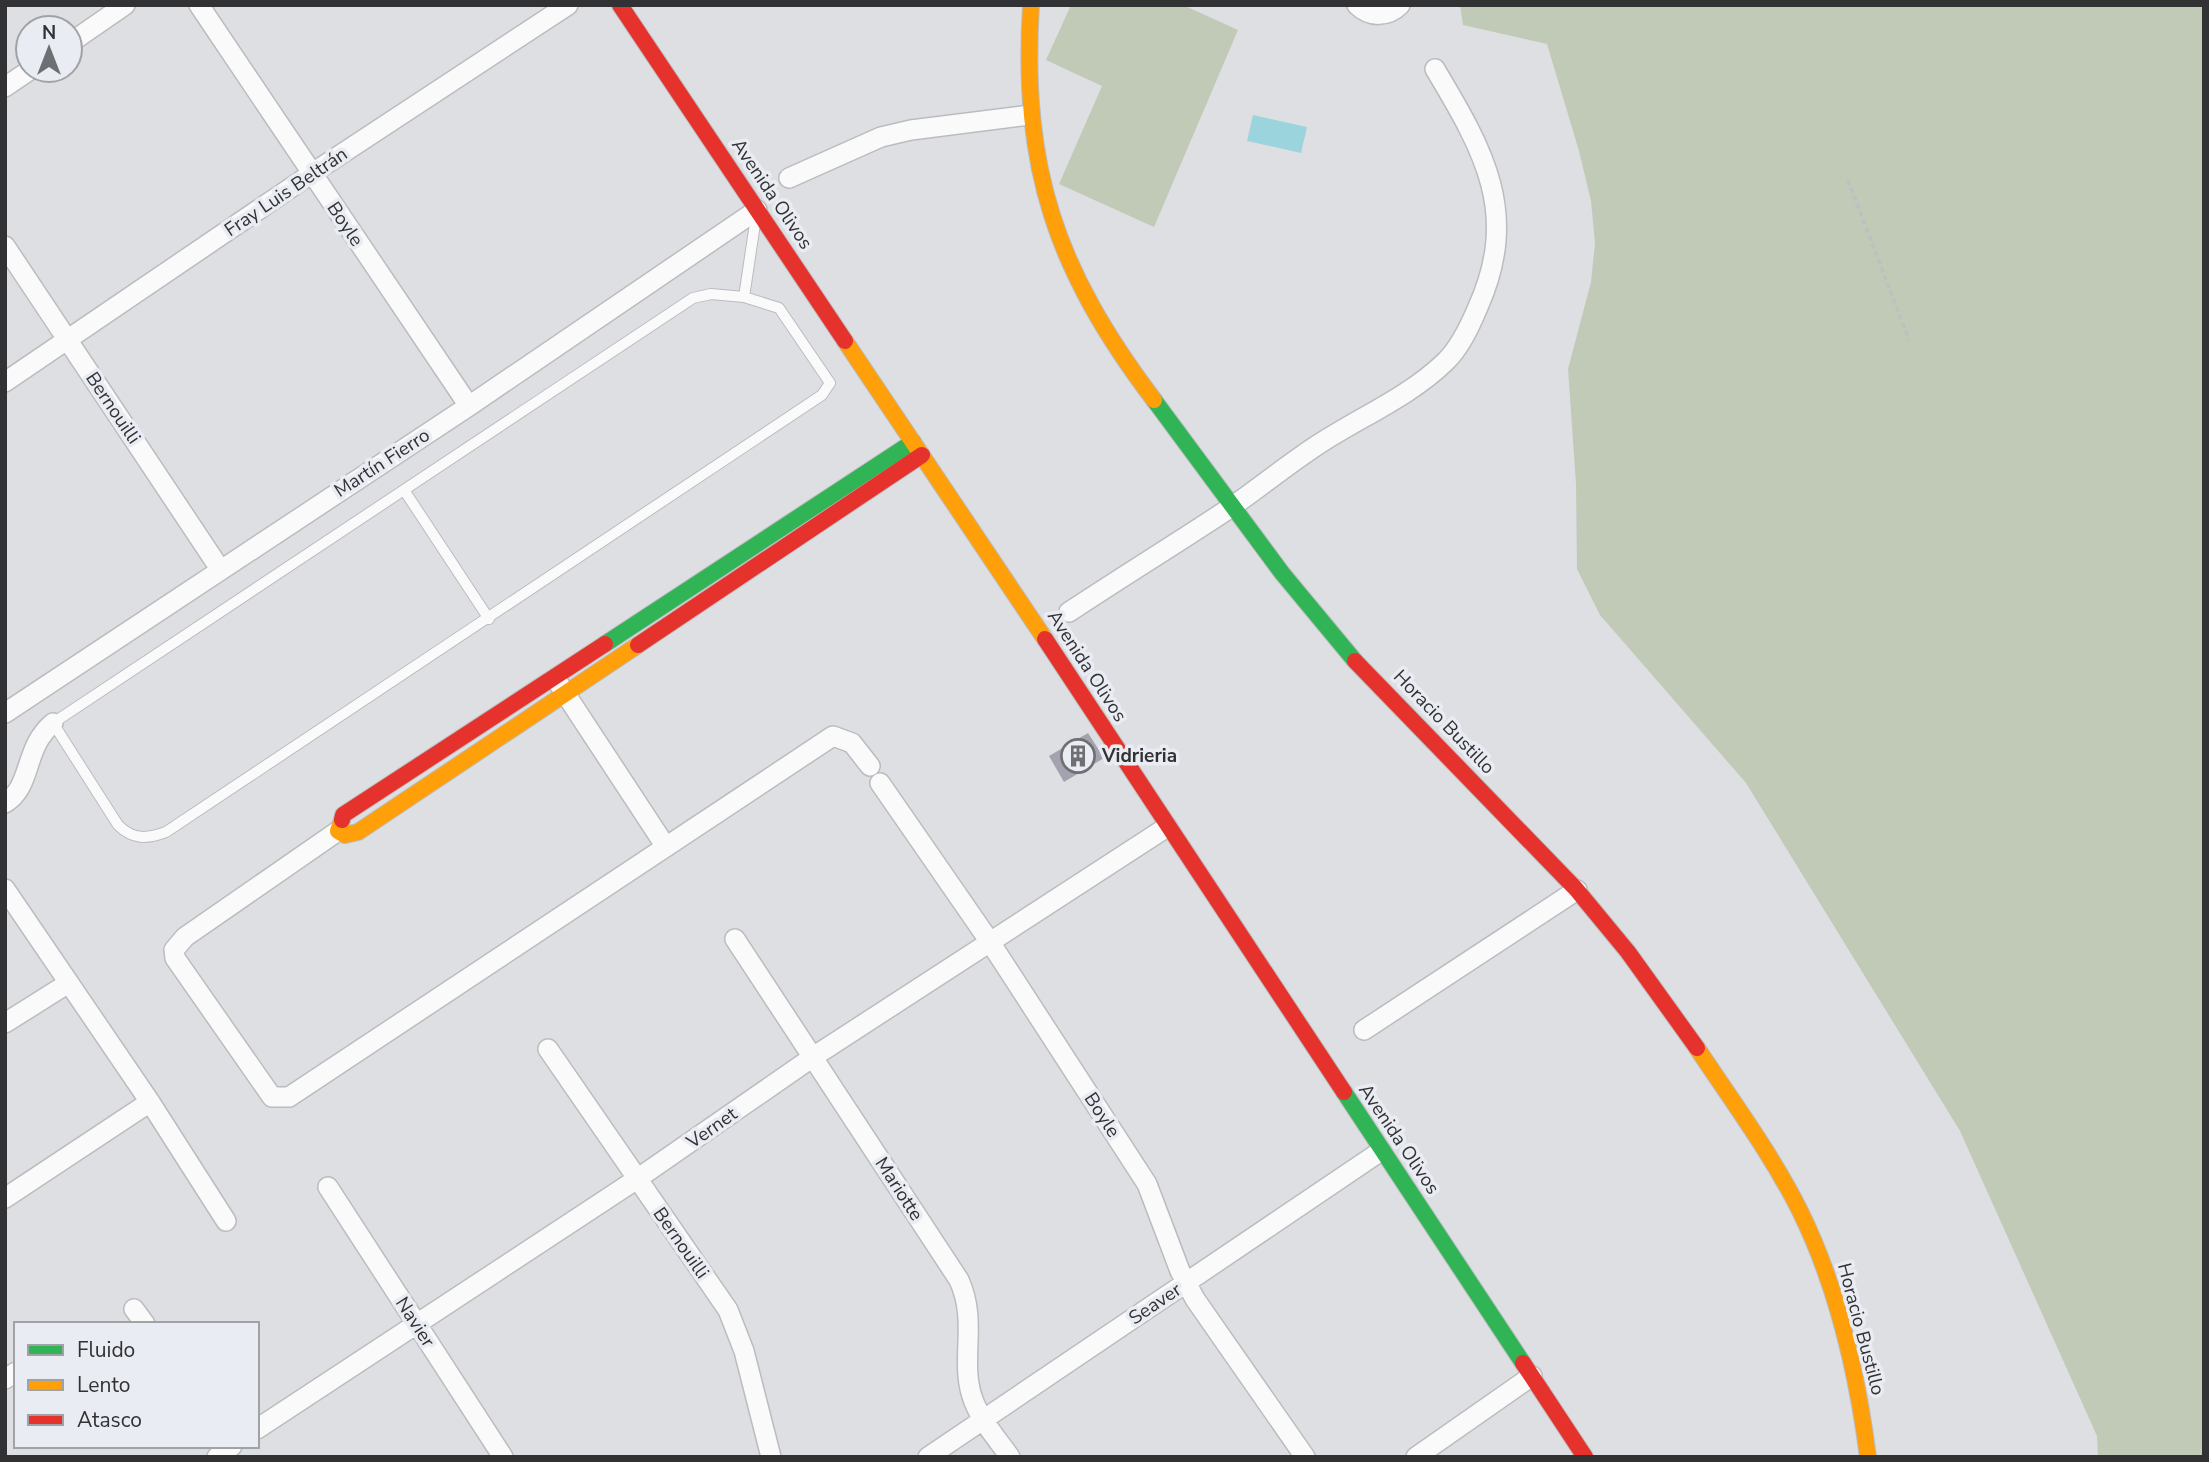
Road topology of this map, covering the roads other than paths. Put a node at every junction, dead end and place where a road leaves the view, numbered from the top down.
1 (125, 5) edge
2 (199, 5) edge
3 (568, 5) edge
4 (620, 5) edge
5 (1031, 5) edge
6 (1357, 5) edge
7 (1400, 5) edge
8 (84, 33) edge
9 (1435, 69) dead end
10 (1030, 115) junction
11 (311, 174) junction
12 (789, 178) dead end
13 (757, 210) junction
14 (5, 246) edge
15 (744, 297) junction
16 (69, 340) junction
17 (5, 382) edge
18 (469, 406) junction
19 (917, 449) junction
20 (404, 490) junction
21 (1229, 508) junction
22 (220, 569) junction
23 (1069, 612) dead end
24 (489, 619) junction
25 (559, 685) junction
26 (5, 713) edge
27 (53, 723) junction
28 (5, 803) edge
29 (1167, 827) junction
30 (338, 831) joint
31 (666, 847) junction
32 (5, 888) edge
33 (1577, 890) junction
34 (735, 939) dead end
35 (990, 942) junction
36 (67, 984) junction
37 (5, 1023) edge
38 (1364, 1030) dead end
39 (548, 1049) dead end
40 (813, 1057) junction
41 (150, 1102) junction
42 (1381, 1151) junction
43 (637, 1179) junction
44 (328, 1186) dead end
45 (5, 1198) edge
46 (226, 1221) dead end
47 (1187, 1283) junction
48 (416, 1323) junction
49 (1532, 1376) junction
50 (984, 1419) junction
51 (259, 1428) edge
52 (503, 1457) edge
53 (771, 1457) edge
54 (928, 1457) edge
55 (1010, 1457) edge
56 (1305, 1457) edge
57 (1416, 1457) edge
58 (1585, 1457) edge
59 (1868, 1457) edge

1 - 8 street
2 - 11 street, Boyle
3 - 11 street, Fray Luis Beltrán
4 - 13 street, Avenida Olivos
5 - 10 street, Horacio Bustillo
6 - 7 street
9 - 21 street
10 - 12 street
10 - 21 street, Horacio Bustillo
11 - 16 street, Fray Luis Beltrán
11 - 18 street, Boyle
13 - 15 lane
13 - 18 street, Martín Fierro
13 - 19 street, Avenida Olivos
14 - 16 street, Bernouilli
15 - 20 lane
15 - 24 lane
16 - 17 street, Fray Luis Beltrán
16 - 22 street, Bernouilli
18 - 22 street, Martín Fierro
19 - 25 street
19 - 29 street, Avenida Olivos
20 - 24 lane
20 - 27 lane
21 - 23 street
21 - 33 street, Horacio Bustillo
22 - 26 street, Martín Fierro
24 - 27 lane
25 - 30 street
25 - 31 street
27 - 28 street
29 - 35 street, Vernet
29 - 42 street, Avenida Olivos
30 - 31 street
31 - 35 street, Boyle
32 - 36 street
33 - 38 street
33 - 59 street, Horacio Bustillo
34 - 40 street, Mariotte
35 - 40 street, Vernet
35 - 47 street, Boyle
36 - 37 street
36 - 41 street
39 - 43 street, Bernouilli
40 - 43 street, Vernet
40 - 50 street, Mariotte
41 - 45 street
41 - 46 street
42 - 47 street, Seaver
42 - 49 street, Avenida Olivos
43 - 48 street, Vernet
43 - 53 street, Bernouilli
44 - 48 street, Navier
47 - 50 street, Seaver
47 - 56 street, Boyle
48 - 51 street, Vernet
48 - 52 street, Navier
49 - 57 street
49 - 58 street, Avenida Olivos
50 - 54 street, Seaver
50 - 55 street, Mariotte

